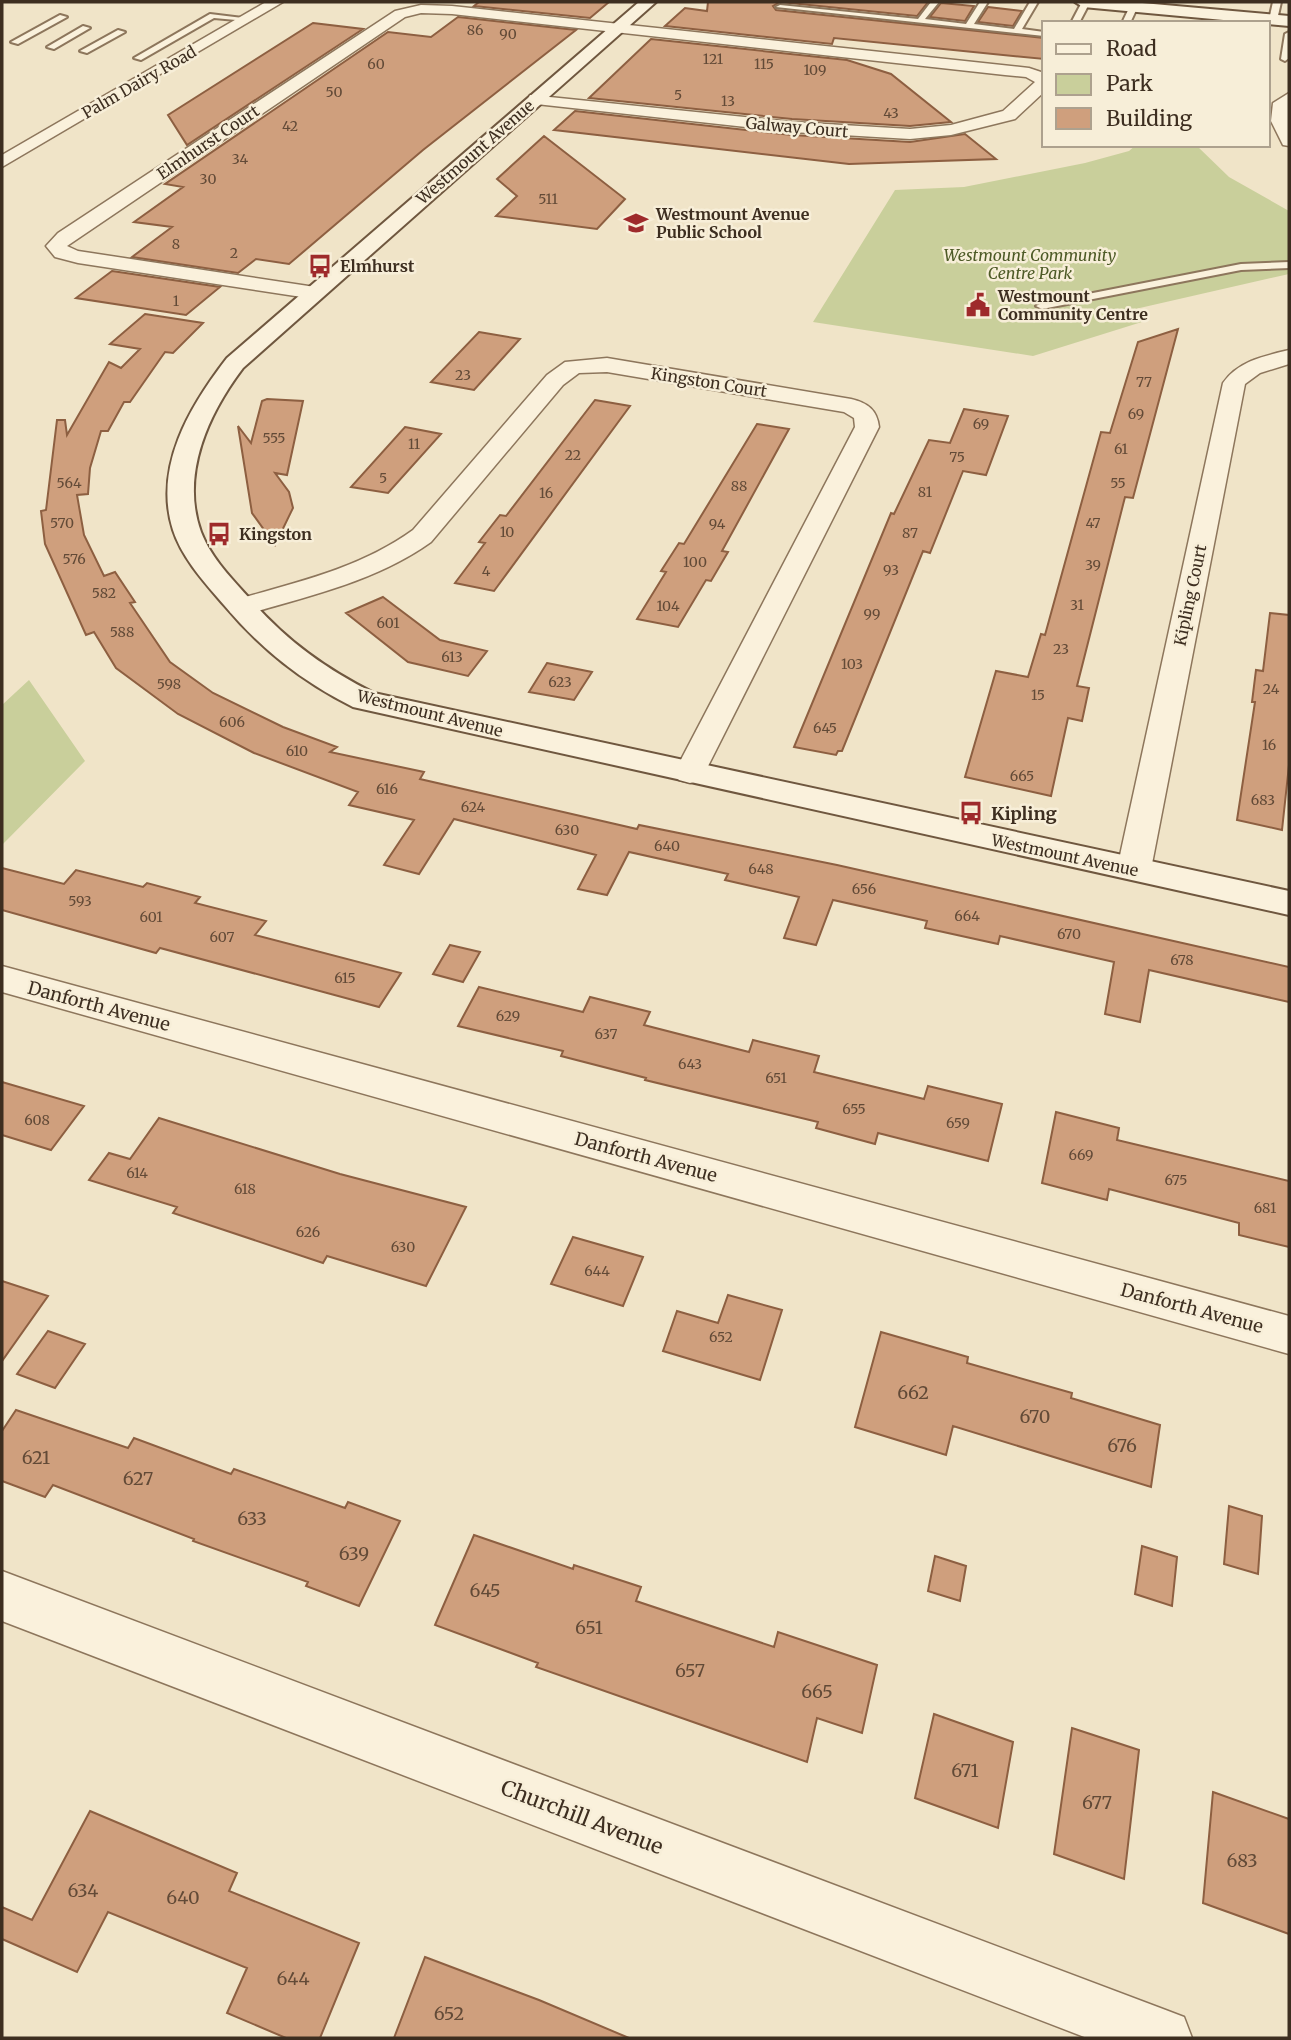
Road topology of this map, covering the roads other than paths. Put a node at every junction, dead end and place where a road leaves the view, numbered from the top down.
1 (276, 2) edge
2 (648, 2) edge
3 (935, 2) edge
4 (984, 2) edge
5 (1034, 2) edge
6 (1084, 2) edge
7 (1277, 2) edge
8 (1134, 6) junction
9 (780, 7) dead end
10 (42, 16) dead end
11 (63, 17) dead end
12 (1193, 18) edge
13 (247, 19) junction
14 (1244, 20) edge
15 (1281, 20) edge
16 (1076, 21) edge
17 (1127, 21) edge
18 (32, 22) dead end
19 (919, 22) junction
20 (968, 27) junction
21 (86, 28) dead end
22 (617, 29) junction
23 (121, 32) dead end
24 (1016, 32) junction
25 (1042, 34) edge
26 (1289, 34) edge
27 (15, 42) dead end
28 (51, 47) dead end
29 (84, 51) dead end
30 (138, 58) dead end
31 (1284, 59) edge
32 (1042, 78) edge
33 (1042, 85) edge
34 (1288, 98) edge
35 (536, 99) junction
36 (1289, 141) edge
37 (2, 162) edge
38 (1289, 265) edge
39 (315, 293) junction
40 (1042, 306) dead end
41 (1289, 357) edge
42 (241, 607) junction
43 (690, 774) junction
44 (1134, 869) junction
45 (1289, 903) edge
46 (2, 979) edge
47 (1289, 1335) edge
48 (2, 1596) edge
49 (1163, 2038) edge

1 - 13 street, Palm Dairy Road
2 - 22 street, Westmount Avenue
3 - 19 lane
4 - 20 lane
5 - 24 lane
6 - 8 street
6 - 16 lane
7 - 15 lane
8 - 12 street
8 - 17 lane
9 - 19 lane
10 - 18 lane
11 - 27 lane
12 - 14 street
13 - 30 lane
13 - 37 street, Palm Dairy Road
14 - 15 street
19 - 20 lane
20 - 24 lane
21 - 28 lane
22 - 32 street, Galway Court
22 - 35 street, Westmount Avenue
22 - 39 street, Elmhurst Court
23 - 29 lane
24 - 25 lane
26 - 31 lane
33 - 35 street, Galway Court
34 - 36 street
35 - 39 street, Westmount Avenue
38 - 40 lane
39 - 42 street, Westmount Avenue
41 - 44 street, Kipling Court
42 - 43 street, Westmount Avenue
42 - 43 street, Kingston Court
43 - 44 street, Westmount Avenue
44 - 45 street, Westmount Avenue
46 - 47 street, Danforth Avenue
48 - 49 street, Churchill Avenue

